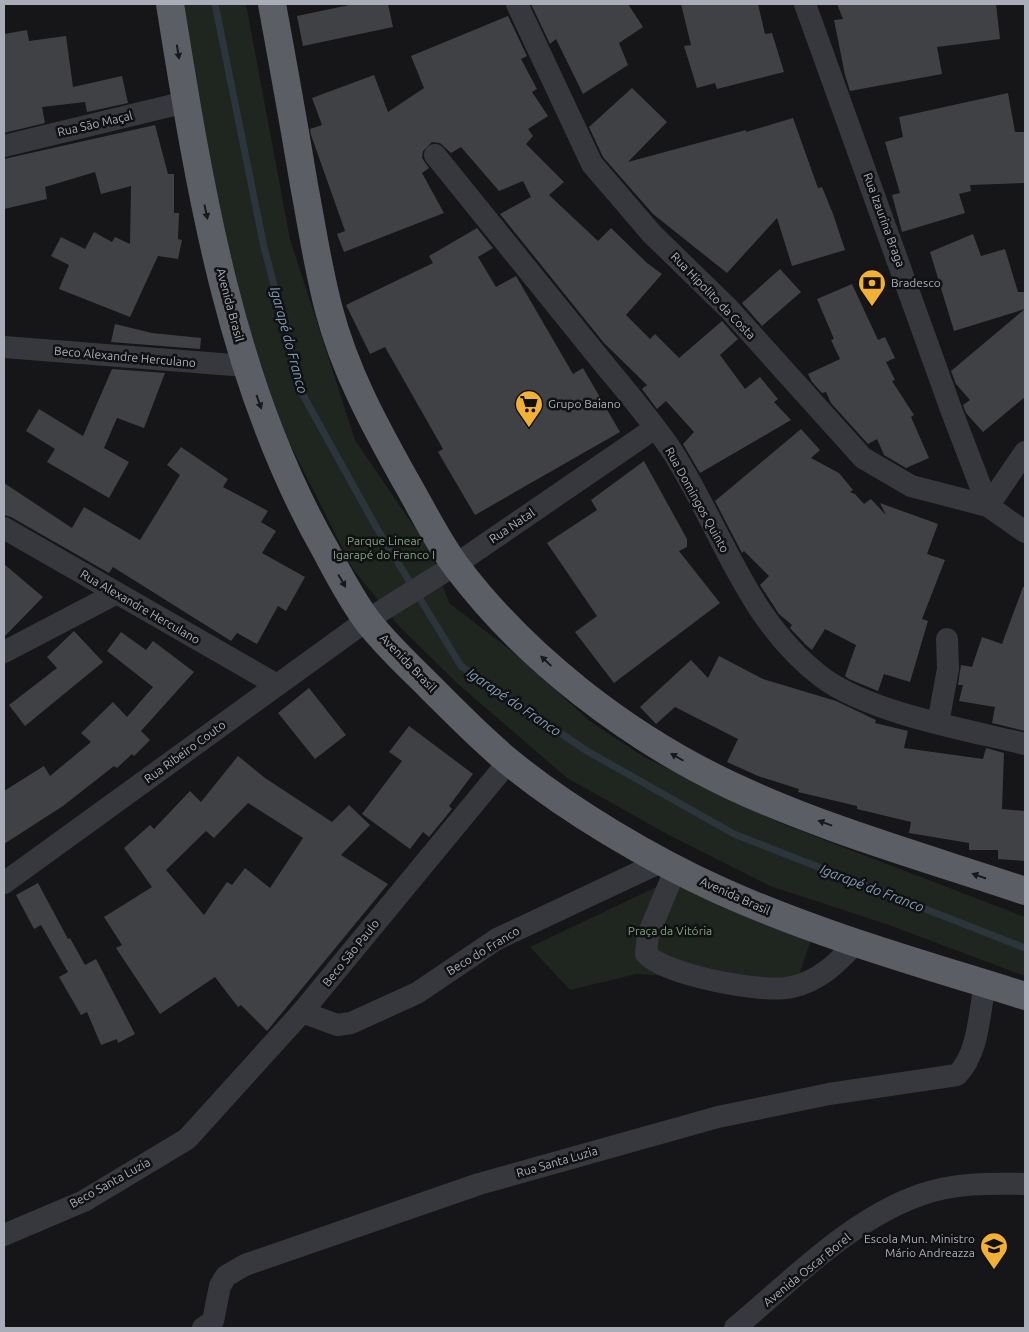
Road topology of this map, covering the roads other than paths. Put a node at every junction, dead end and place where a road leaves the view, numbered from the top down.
1 (170, 4) edge
2 (272, 4) edge
3 (517, 4) edge
4 (805, 4) edge
5 (186, 102) junction
6 (4, 146) edge
7 (435, 155) dead end
8 (4, 347) edge
9 (246, 366) junction
10 (655, 428) junction
11 (1025, 452) edge
12 (988, 506) junction
13 (4, 528) edge
14 (1025, 532) edge
15 (455, 565) junction
16 (115, 594) junction
17 (378, 613) junction
18 (946, 639) dead end
19 (4, 652) edge
20 (277, 685) junction
21 (938, 723) junction
22 (1025, 744) edge
23 (508, 761) junction
24 (670, 864) junction
25 (7, 874) edge
26 (1025, 892) edge
27 (856, 943) junction
28 (985, 984) junction
29 (1025, 996) edge
30 (302, 1012) junction
31 (187, 1139) joint
32 (1025, 1184) edge
33 (4, 1235) edge
34 (203, 1328) edge
35 (734, 1328) edge

1 -> 5 highway, Avenida Brasil
2 - 15 highway
3 - 12 street, Rua Hipolito da Costa
4 - 12 street, Rua Izaurina Braga
5 - 6 street, Rua São Maçal
5 -> 9 highway, Avenida Brasil
7 - 10 street, Rua Domingos Quinto
8 - 9 street, Beco Alexandre Herculano
9 -> 17 highway, Avenida Brasil
10 - 15 street, Rua Natal
10 - 21 street, Rua Domingos Quinto
11 - 12 street
12 - 14 street
13 - 16 street, Rua Alexandre Herculano
15 - 17 street, Rua Natal
26 -> 15 highway
16 - 19 street
16 - 20 street, Rua Alexandre Herculano
17 - 20 street, Rua Ribeiro Couto
17 - 23 highway, Avenida Brasil
18 - 21 street
20 - 25 street, Rua Ribeiro Couto
21 - 22 street, Rua Domingos Quinto
23 - 24 highway, Avenida Brasil
23 - 30 street, Beco São Paulo
24 - 27 highway, Avenida Brasil
24 - 27 street
24 - 30 street, Beco do Franco
27 - 28 highway, Avenida Brasil
28 - 29 highway, Avenida Brasil
28 - 34 street, Rua Santa Luzia
30 - 31 street, Beco São Paulo
31 - 33 street, Beco Santa Luzia
32 - 35 street, Avenida Oscar Borel

